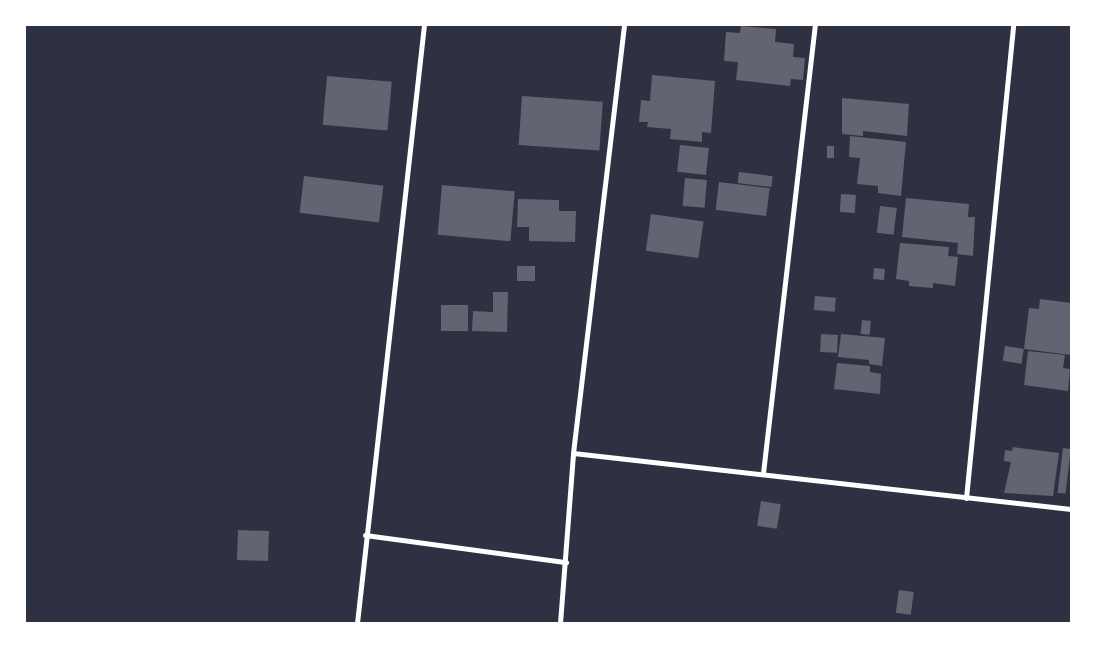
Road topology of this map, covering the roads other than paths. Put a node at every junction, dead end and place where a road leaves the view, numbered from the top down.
1 (424, 25) edge
2 (624, 25) edge
3 (815, 25) edge
4 (1013, 25) edge
5 (574, 453) junction
6 (763, 473) junction
7 (966, 498) junction
8 (1071, 509) edge
9 (365, 535) junction
10 (566, 562) junction
11 (357, 623) edge
12 (560, 623) edge

1 - 9 street
2 - 5 street
3 - 6 street
4 - 7 street
5 - 6 street
5 - 10 street
6 - 7 street
7 - 8 street
9 - 10 street
9 - 11 street
10 - 12 street

